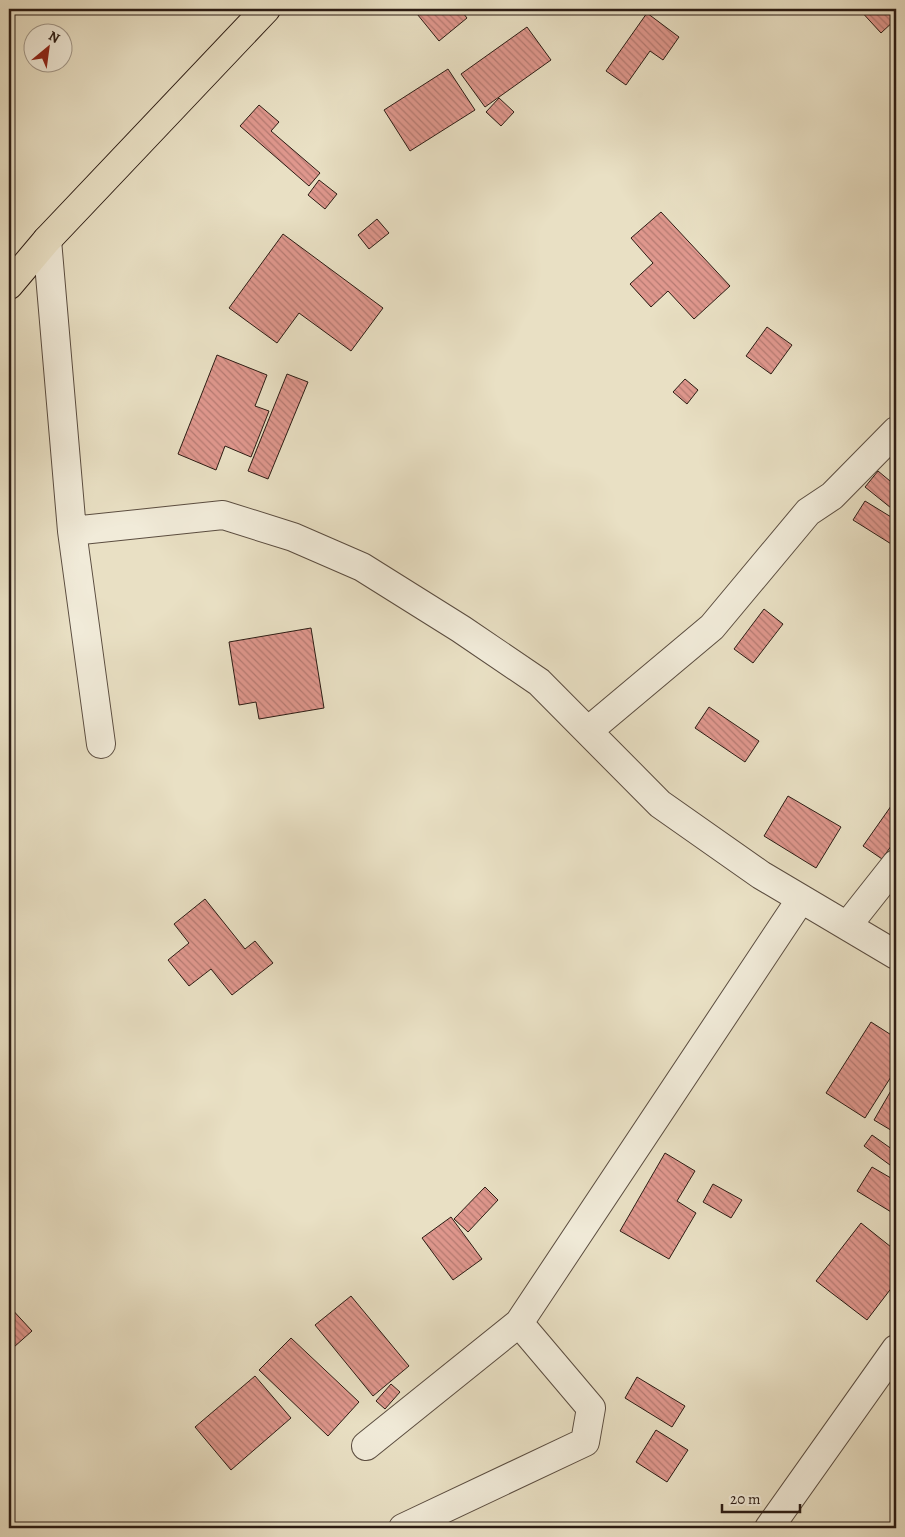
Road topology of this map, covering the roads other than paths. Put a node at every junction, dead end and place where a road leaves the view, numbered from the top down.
1 (266, 9) edge
2 (47, 240) junction
3 (9, 285) edge
4 (896, 431) edge
5 (72, 531) junction
6 (588, 731) junction
7 (101, 744) dead end
8 (896, 864) edge
9 (801, 899) junction
10 (847, 926) junction
11 (896, 955) edge
12 (519, 1323) junction
13 (896, 1349) edge
14 (366, 1446) dead end
15 (403, 1528) edge
16 (768, 1528) edge

1 - 2 main road
2 - 3 main road
2 - 5 street
4 - 6 street
5 - 6 street
5 - 7 street
6 - 9 street
8 - 10 street
9 - 10 street
9 - 12 street
10 - 11 street
12 - 14 street
12 - 15 street
13 - 16 street

